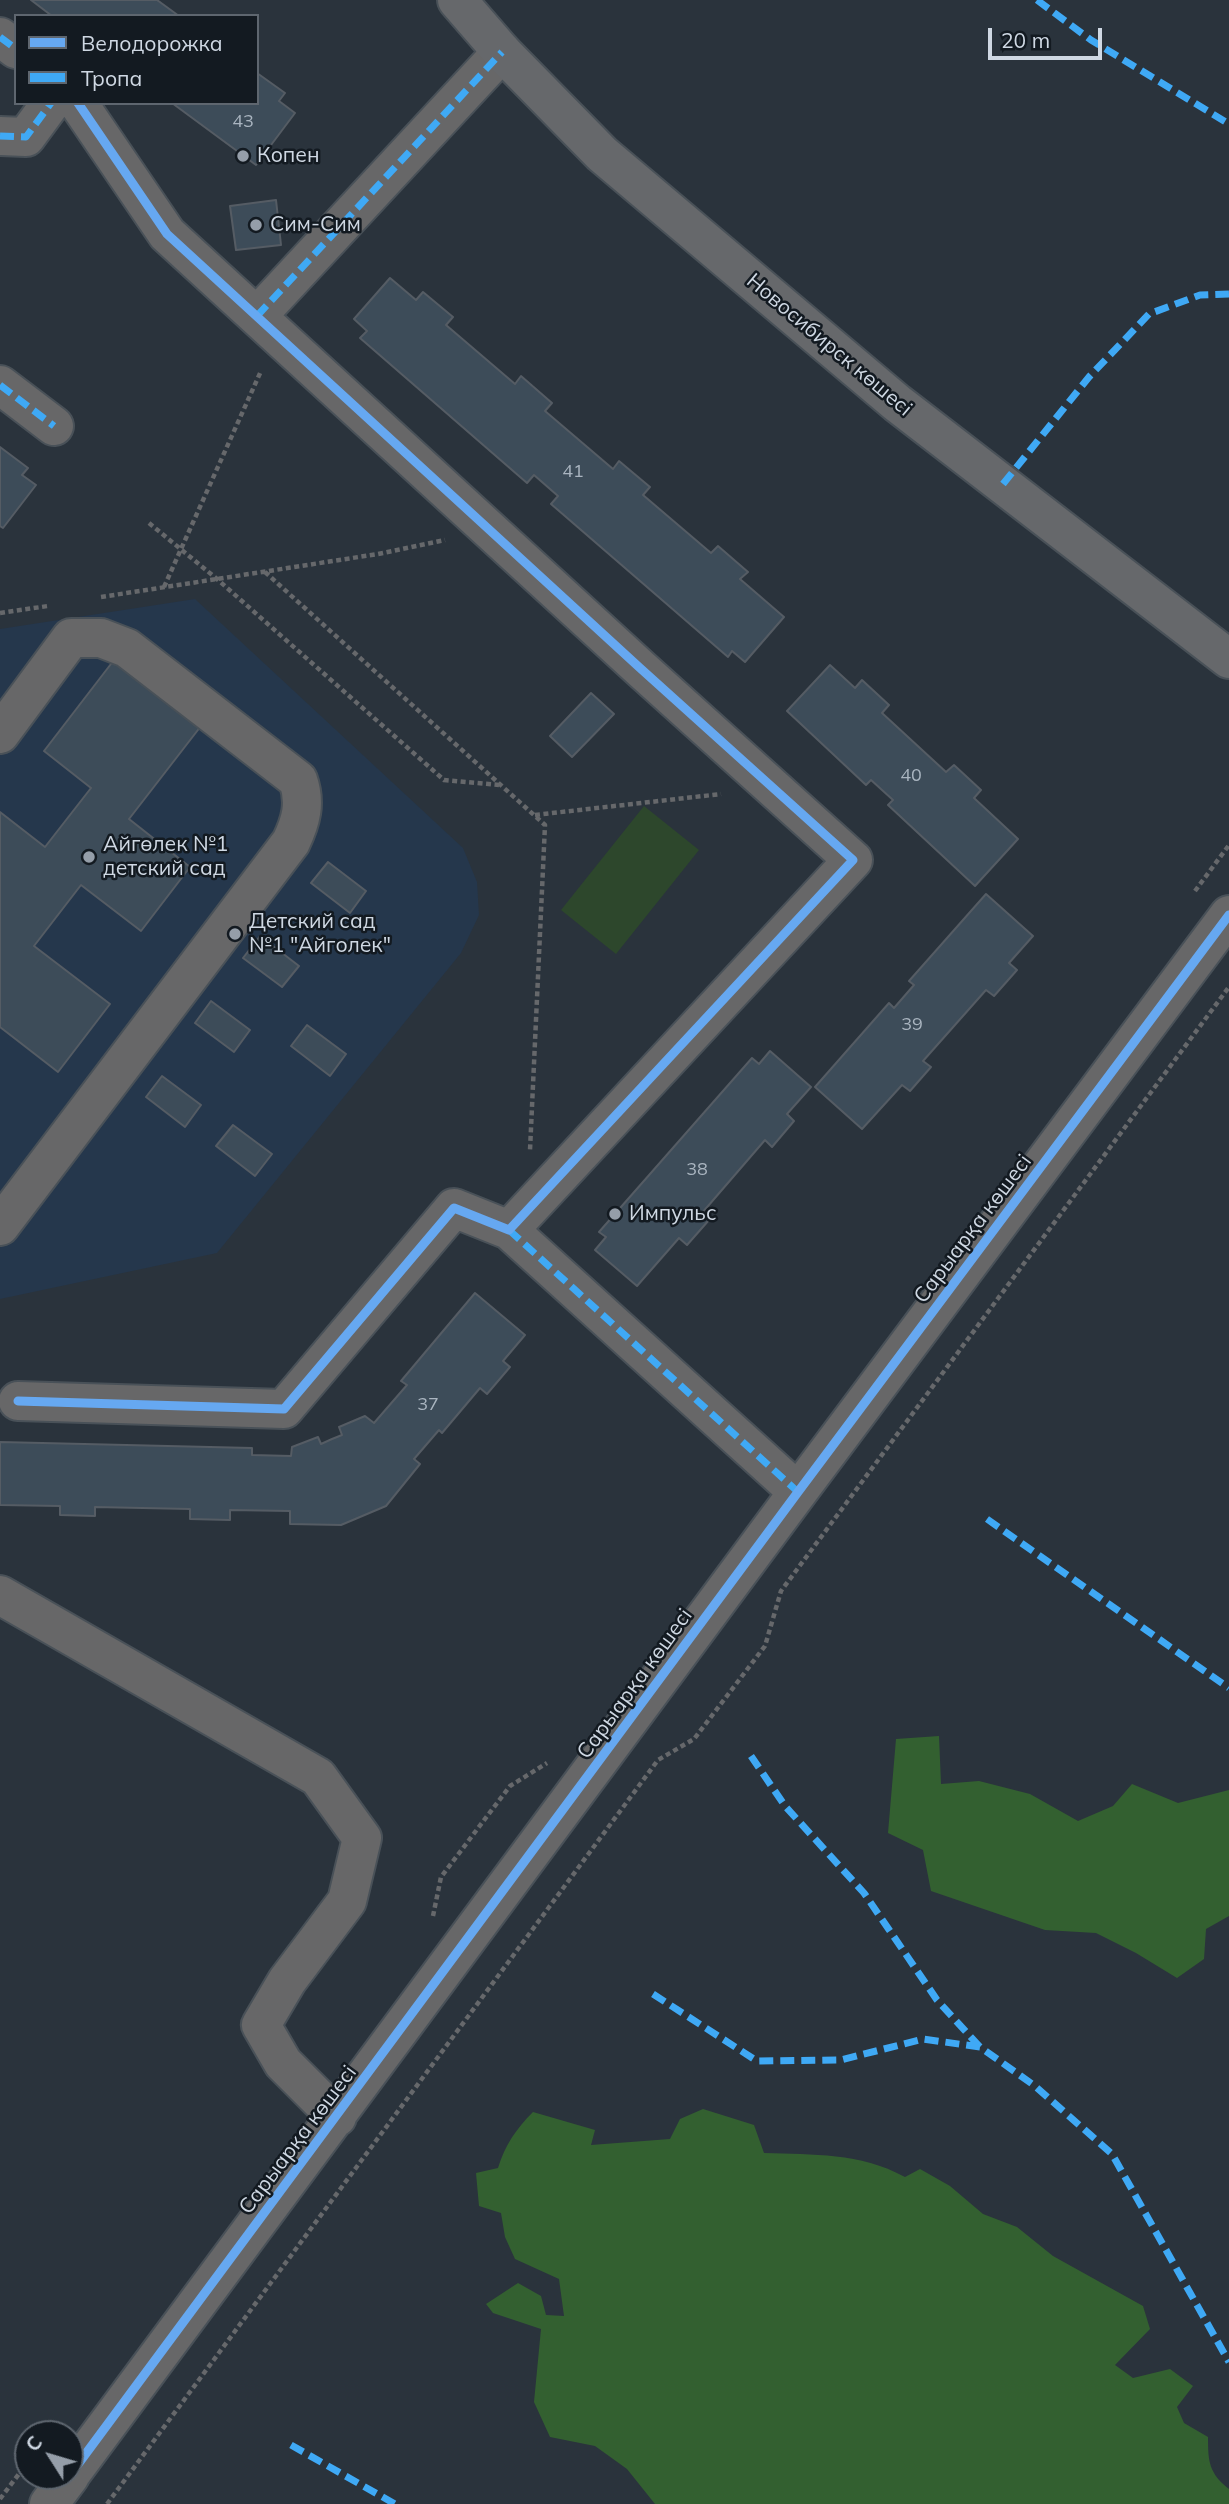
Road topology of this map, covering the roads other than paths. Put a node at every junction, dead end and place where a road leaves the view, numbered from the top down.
1 (457, 0) edge
2 (502, 52) junction
3 (50, 105) edge
4 (79, 105) edge
5 (0, 136) edge
6 (267, 325) junction
7 (0, 385) edge
8 (54, 426) dead end
9 (1229, 659) edge
10 (0, 734) edge
11 (1229, 915) edge
12 (518, 1220) junction
13 (0, 1226) edge
14 (18, 1401) dead end
15 (798, 1492) junction
16 (0, 1595) edge
17 (337, 2117) junction
18 (84, 2457) edge

1 - 2 main road, Новосибирск көшесі
2 - 6 street
2 - 9 main road, Новосибирск көшесі
3 - 5 street
4 - 6 street
6 - 12 street
7 - 8 street
10 - 13 street
11 - 15 street, Сарыарқа көшесі
12 - 14 street
12 - 15 street
15 - 17 street, Сарыарқа көшесі
16 - 17 street
17 - 18 street, Сарыарқа көшесі

